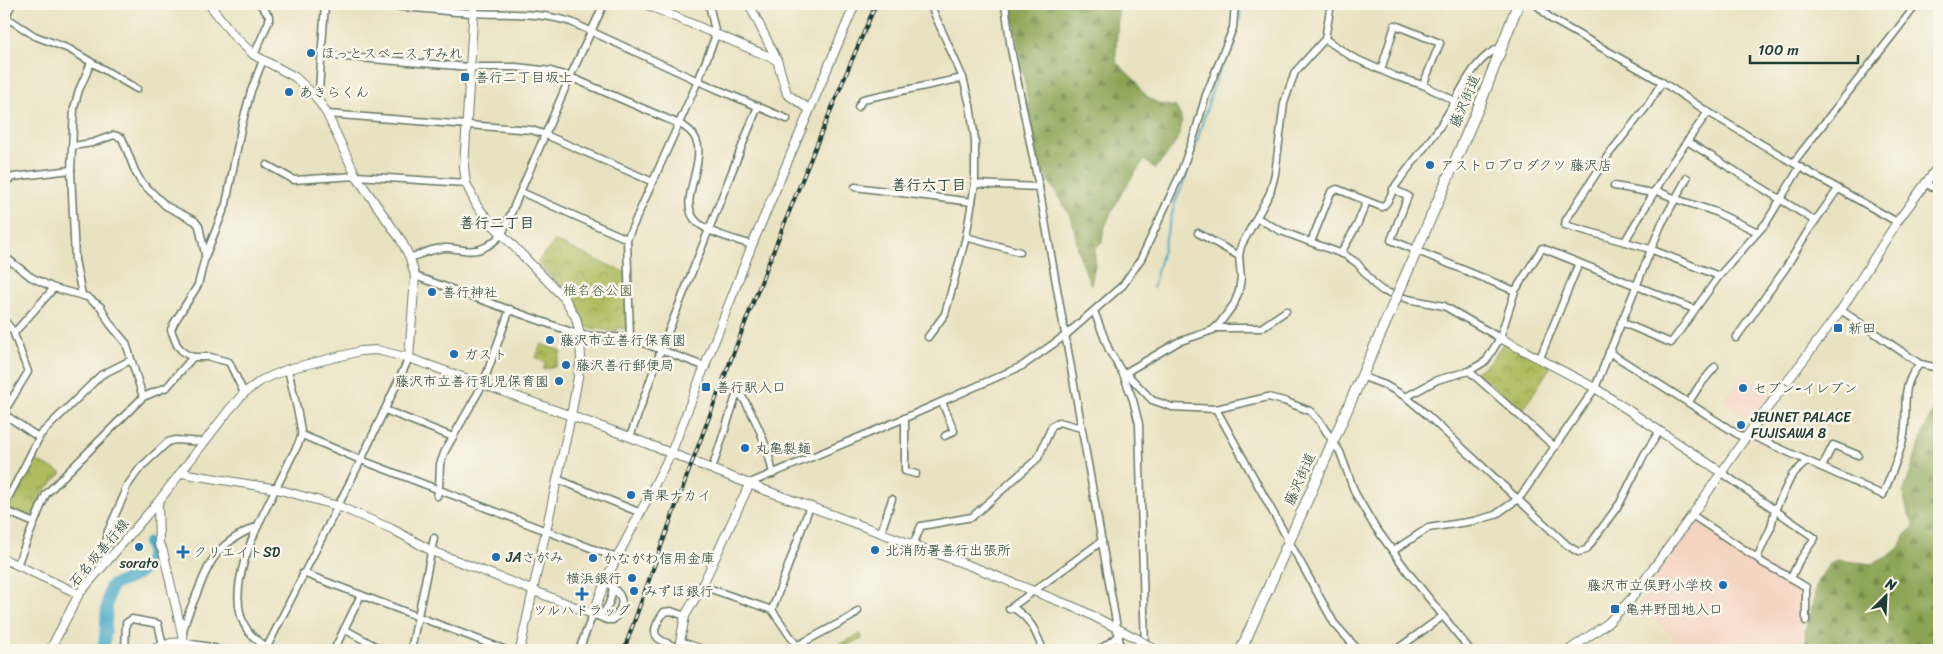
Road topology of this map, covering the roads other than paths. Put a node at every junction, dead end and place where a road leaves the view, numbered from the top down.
1 (12, 4) edge
2 (209, 4) edge
3 (260, 4) edge
4 (325, 4) edge
5 (369, 4) edge
6 (474, 4) edge
7 (604, 4) edge
8 (645, 4) edge
9 (709, 4) edge
10 (749, 4) edge
11 (854, 4) edge
12 (930, 4) edge
13 (1005, 4) edge
14 (1235, 4) edge
15 (1331, 4) edge
16 (1518, 4) edge
17 (1536, 4) edge
18 (1917, 4) edge
19 (473, 13) junction
20 (4, 16) edge
21 (591, 31) junction
22 (716, 35) junction
23 (1325, 38) junction
24 (1502, 47) junction
25 (254, 55) junction
26 (322, 55) junction
27 (262, 60) junction
28 (777, 60) junction
29 (92, 63) junction
30 (470, 67) junction
31 (1381, 70) junction
32 (570, 77) junction
33 (963, 78) junction
34 (698, 81) junction
35 (1662, 82) junction
36 (1423, 85) junction
37 (138, 89) dead end
38 (316, 97) junction
39 (1455, 101) junction
40 (758, 106) junction
41 (858, 108) dead end
42 (809, 109) junction
43 (1708, 112) junction
44 (327, 114) junction
45 (787, 119) dead end
46 (466, 124) junction
47 (679, 124) junction
48 (546, 134) junction
49 (1687, 141) junction
50 (73, 146) junction
51 (1793, 163) junction
52 (267, 165) dead end
53 (1939, 165) edge
54 (1800, 167) junction
55 (71, 170) junction
56 (356, 176) junction
57 (1687, 178) dead end
58 (653, 182) junction
59 (466, 183) junction
60 (1925, 183) junction
61 (975, 184) junction
62 (1614, 186) dead end
63 (855, 187) dead end
64 (1039, 187) junction
65 (1393, 189) junction
66 (1838, 189) junction
67 (1654, 191) junction
68 (1939, 191) edge
69 (521, 192) junction
70 (1676, 199) junction
71 (1367, 201) junction
72 (1781, 201) junction
73 (972, 202) junction
74 (4, 203) edge
75 (1257, 218) junction
76 (1815, 221) junction
77 (1897, 222) junction
78 (708, 229) junction
79 (1758, 232) junction
80 (1198, 233) dead end
81 (502, 234) junction
82 (966, 237) junction
83 (628, 239) junction
84 (1625, 241) junction
85 (1311, 242) junction
86 (752, 244) junction
87 (1650, 249) junction
88 (1416, 251) junction
89 (1020, 252) dead end
90 (1341, 253) junction
91 (4, 256) edge
92 (1239, 256) junction
93 (205, 257) junction
94 (410, 258) junction
95 (1579, 262) junction
96 (415, 276) junction
97 (1719, 276) junction
98 (1637, 286) junction
99 (54, 288) junction
100 (1515, 290) junction
101 (82, 295) junction
102 (510, 309) junction
103 (1694, 309) junction
104 (1286, 310) dead end
105 (1841, 310) junction
106 (1094, 311) junction
107 (4, 320) edge
108 (1622, 322) junction
109 (1215, 328) junction
110 (14, 333) junction
111 (580, 335) junction
112 (1066, 335) junction
113 (928, 337) dead end
114 (630, 338) junction
115 (1500, 338) junction
116 (1736, 338) dead end
117 (662, 350) junction
118 (1610, 352) junction
119 (192, 357) junction
120 (410, 358) junction
121 (1540, 358) junction
122 (131, 360) junction
123 (1920, 364) junction
124 (706, 367) junction
125 (1715, 367) dead end
126 (1939, 368) edge
127 (288, 369) junction
128 (1469, 371) junction
129 (1125, 373) junction
130 (1361, 376) junction
131 (483, 384) junction
132 (1595, 388) junction
133 (244, 393) junction
134 (1406, 397) junction
135 (143, 398) junction
136 (942, 402) junction
137 (1689, 402) junction
138 (1216, 409) junction
139 (385, 410) junction
140 (4, 413) edge
141 (571, 416) junction
142 (905, 418) junction
143 (1081, 428) junction
144 (1659, 432) junction
145 (302, 435) junction
146 (945, 436) dead end
147 (1746, 436) junction
148 (38, 437) junction
149 (453, 437) junction
150 (630, 437) junction
151 (1333, 440) junction
152 (205, 442) junction
153 (1555, 447) junction
154 (672, 453) junction
155 (1858, 455) dead end
156 (361, 460) junction
157 (1807, 461) junction
158 (1822, 467) junction
159 (712, 469) junction
160 (1721, 472) junction
161 (181, 473) junction
162 (773, 474) junction
163 (916, 474) dead end
164 (557, 479) junction
165 (750, 484) junction
166 (277, 489) junction
167 (439, 489) junction
168 (437, 496) dead end
169 (892, 499) dead end
170 (1518, 499) junction
171 (158, 502) junction
172 (4, 506) edge
173 (338, 506) junction
174 (810, 506) junction
175 (4, 510) edge
176 (1775, 510) junction
177 (641, 513) junction
178 (1692, 515) junction
179 (34, 523) junction
180 (258, 526) junction
181 (546, 531) junction
182 (881, 532) junction
183 (434, 538) dead end
184 (1288, 540) junction
185 (1102, 541) junction
186 (913, 545) junction
187 (432, 551) junction
188 (1393, 551) junction
189 (616, 558) junction
190 (1757, 558) junction
191 (4, 559) edge
192 (17, 565) junction
193 (104, 566) junction
194 (303, 573) junction
195 (1791, 578) junction
196 (605, 580) junction
197 (702, 586) junction
198 (613, 587) junction
199 (534, 590) junction
200 (1034, 591) junction
201 (79, 594) junction
202 (361, 594) junction
203 (772, 610) junction
204 (858, 611) dead end
205 (595, 615) junction
206 (419, 616) junction
207 (685, 616) junction
208 (1443, 616) junction
209 (1806, 621) dead end
210 (344, 628) junction
211 (1118, 628) junction
212 (1119, 636) junction
213 (184, 640) junction
214 (164, 645) junction
215 (678, 646) edge
216 (797, 646) junction
217 (269, 649) edge
218 (1243, 649) edge
219 (50, 650) edge
220 (125, 650) edge
221 (149, 650) edge
222 (195, 650) edge
223 (219, 650) edge
224 (334, 650) edge
225 (382, 650) edge
226 (411, 650) edge
227 (506, 650) edge
228 (520, 650) edge
229 (580, 650) edge
230 (703, 650) edge
231 (789, 650) edge
232 (1043, 650) edge
233 (1099, 650) edge
234 (1121, 650) edge
235 (1145, 650) edge
236 (1155, 650) edge
237 (1358, 650) edge
238 (1396, 650) edge
239 (1470, 650) edge
240 (1569, 650) edge

1 - 20 street
2 - 25 street
3 - 25 street
4 - 26 street
5 - 19 street
6 - 19 street
7 - 21 street
8 - 22 street
9 - 22 street
10 - 28 street
11 - 42 street
12 - 33 street
13 - 64 street
14 - 106 street
15 - 23 street
16 - 24 highway, 藤沢街道
17 - 35 street
18 - 51 street
19 - 21 street
19 - 30 street
20 - 29 street
21 - 32 street
21 - 34 street
22 - 28 street
22 - 34 street
23 - 31 street
23 - 75 street
24 - 39 street
24 - 88 highway, 藤沢街道
25 - 27 street
26 - 30 street
26 - 38 street
27 - 38 street
27 - 93 street
28 - 42 street
29 - 37 street
29 - 50 street
30 - 32 street
30 - 46 street
31 - 36 street
31 - 36 street
32 - 47 street
32 - 48 street
33 - 41 street
33 - 61 street
34 - 40 street
34 - 47 street
35 - 43 street
35 - 84 street
36 - 39 street
38 - 44 street
39 - 65 street
40 - 45 street
40 - 78 street
42 - 86 street
43 - 49 street
43 - 51 street
44 - 46 street
44 - 56 street
46 - 48 street
46 - 59 street
47 - 58 street
47 - 78 street
48 - 58 street
48 - 69 street
49 - 67 street
49 - 72 street
50 - 55 street
50 - 93 street
51 - 54 street
52 - 56 street
53 - 60 street
54 - 66 street
54 - 72 street
55 - 74 street
55 - 101 street
56 - 59 street
56 - 94 street
57 - 70 street
58 - 83 street
59 - 81 street
60 - 68 street
60 - 77 street
61 - 64 street
61 - 73 street
62 - 67 street
63 - 73 street
64 - 112 street
65 - 71 street
65 - 88 street
66 - 76 street
66 - 77 street
67 - 70 street
67 - 84 street
69 - 81 street
69 - 83 street
70 - 79 street
70 - 87 street
71 - 85 street
71 - 90 street
72 - 76 street
72 - 79 street
73 - 82 street
75 - 85 street
75 - 92 street
76 - 116 street
77 - 105 street
78 - 86 street
78 - 117 street
79 - 97 street
80 - 92 street
81 - 94 street
81 - 111 street
82 - 89 street
82 - 113 street
83 - 114 street
84 - 87 street
85 - 90 street
86 - 124 street
87 - 97 street
87 - 98 street
88 - 100 street
88 - 130 highway, 藤沢街道, bridge
90 - 115 street
91 - 99 street
92 - 109 street
93 - 119 street
94 - 96 street
95 - 98 street
95 - 100 street
95 - 121 street
96 - 102 street
96 - 120 street
97 - 103 street
98 - 103 street
98 - 108 street
99 - 101 street
99 - 110 street
100 - 115 street
101 - 122 street
102 - 111 street
102 - 131 street
103 - 108 street
104 - 109 street
105 - 123 street
105 - 147 street
106 - 112 street
106 - 129 street
107 - 110 street
108 - 118 street
109 - 129 street
110 - 140 street
111 - 114 street
111 - 141 street
112 - 136 street
112 - 143 street
114 - 117 street
115 - 121 street
115 - 128 street
117 - 124 street
117 - 150 street
118 - 132 street
118 - 137 street
119 - 133 street
119 - 135 street
120 - 127 street, 石名坂善行線
120 - 131 street, 石名坂善行線
120 - 139 street
121 - 132 street
122 - 135 street
122 - 148 street
123 - 126 street
123 - 158 street
124 - 154 street
125 - 137 street
127 - 133 street, 石名坂善行線
127 - 145 street
128 - 134 street
128 - 153 street
129 - 138 street
129 - 235 street
130 - 134 street
130 - 151 highway, 藤沢街道
131 - 141 street, 石名坂善行線
131 - 149 street
132 - 144 street
132 - 153 street
133 - 152 street, 石名坂善行線
134 - 170 street
135 - 179 street
136 - 142 street
136 - 146 street
137 - 147 street
138 - 151 street
138 - 184 street
139 - 149 street
139 - 156 street
140 - 148 street
141 - 150 street, 石名坂善行線
141 - 164 street
142 - 162 street
142 - 163 street
143 - 185 street
143 - 186 street
144 - 160 street
144 - 170 street
145 - 156 street
145 - 166 street
147 - 157 street
147 - 160 street
148 - 172 street
149 - 167 street
150 - 154 street, 石名坂善行線
151 - 184 highway, 藤沢街道
151 - 188 street
152 - 161 street, 石名坂善行線
152 - 193 street
153 - 170 street
154 - 159 street, 石名坂善行線
154 - 177 street
155 - 158 street
156 - 167 street
156 - 173 street
157 - 158 street
157 - 176 street
159 - 162 street
159 - 165 street, 石名坂善行線
160 - 176 street
160 - 178 street
161 - 166 street
161 - 171 street, 石名坂善行線
162 - 165 street
164 - 177 street
164 - 181 street
165 - 174 street, 石名坂善行線
165 - 197 street
166 - 173 street
166 - 180 street
167 - 168 street
167 - 181 street
169 - 182 street
170 - 188 street
171 - 193 street, 石名坂善行線
171 - 213 street
173 - 187 street
173 - 194 street
174 - 182 street, 石名坂善行線
174 - 203 street
175 - 179 street
176 - 190 street
176 - 195 street
177 - 189 street
178 - 190 street
178 - 240 street
179 - 192 street
180 - 213 street
180 - 217 street
181 - 189 street
181 - 199 street
182 - 186 street, 石名坂善行線
183 - 187 street
184 - 218 highway, 藤沢街道
184 - 237 street
185 - 200 street
185 - 211 street
186 - 200 street, 石名坂善行線
187 - 199 street
187 - 206 street
188 - 208 street
189 - 196 street
190 - 195 street
191 - 192 street
192 - 201 street
193 - 201 street, 石名坂善行線
194 - 202 street
194 - 217 street
195 - 209 street
196 - 198 street
196 - 205 street
197 - 203 street
197 - 207 street
198 - 205 street
198 - 205 street
199 - 205 street
199 - 228 street
200 - 211 street, 石名坂善行線
200 - 232 street
201 - 219 street, 石名坂善行線
202 - 206 street
202 - 210 street
203 - 216 street
204 - 216 street
205 - 229 street
206 - 226 street
206 - 227 street
207 - 215 street
207 - 215 street
208 - 238 street
208 - 239 street
210 - 224 street
210 - 225 street
211 - 212 street
211 - 236 street, 石名坂善行線, bridge
212 - 233 street
212 - 234 street
213 - 214 street
213 - 222 street
213 - 223 street
214 - 220 street
214 - 221 street
215 - 230 street
216 - 231 street

